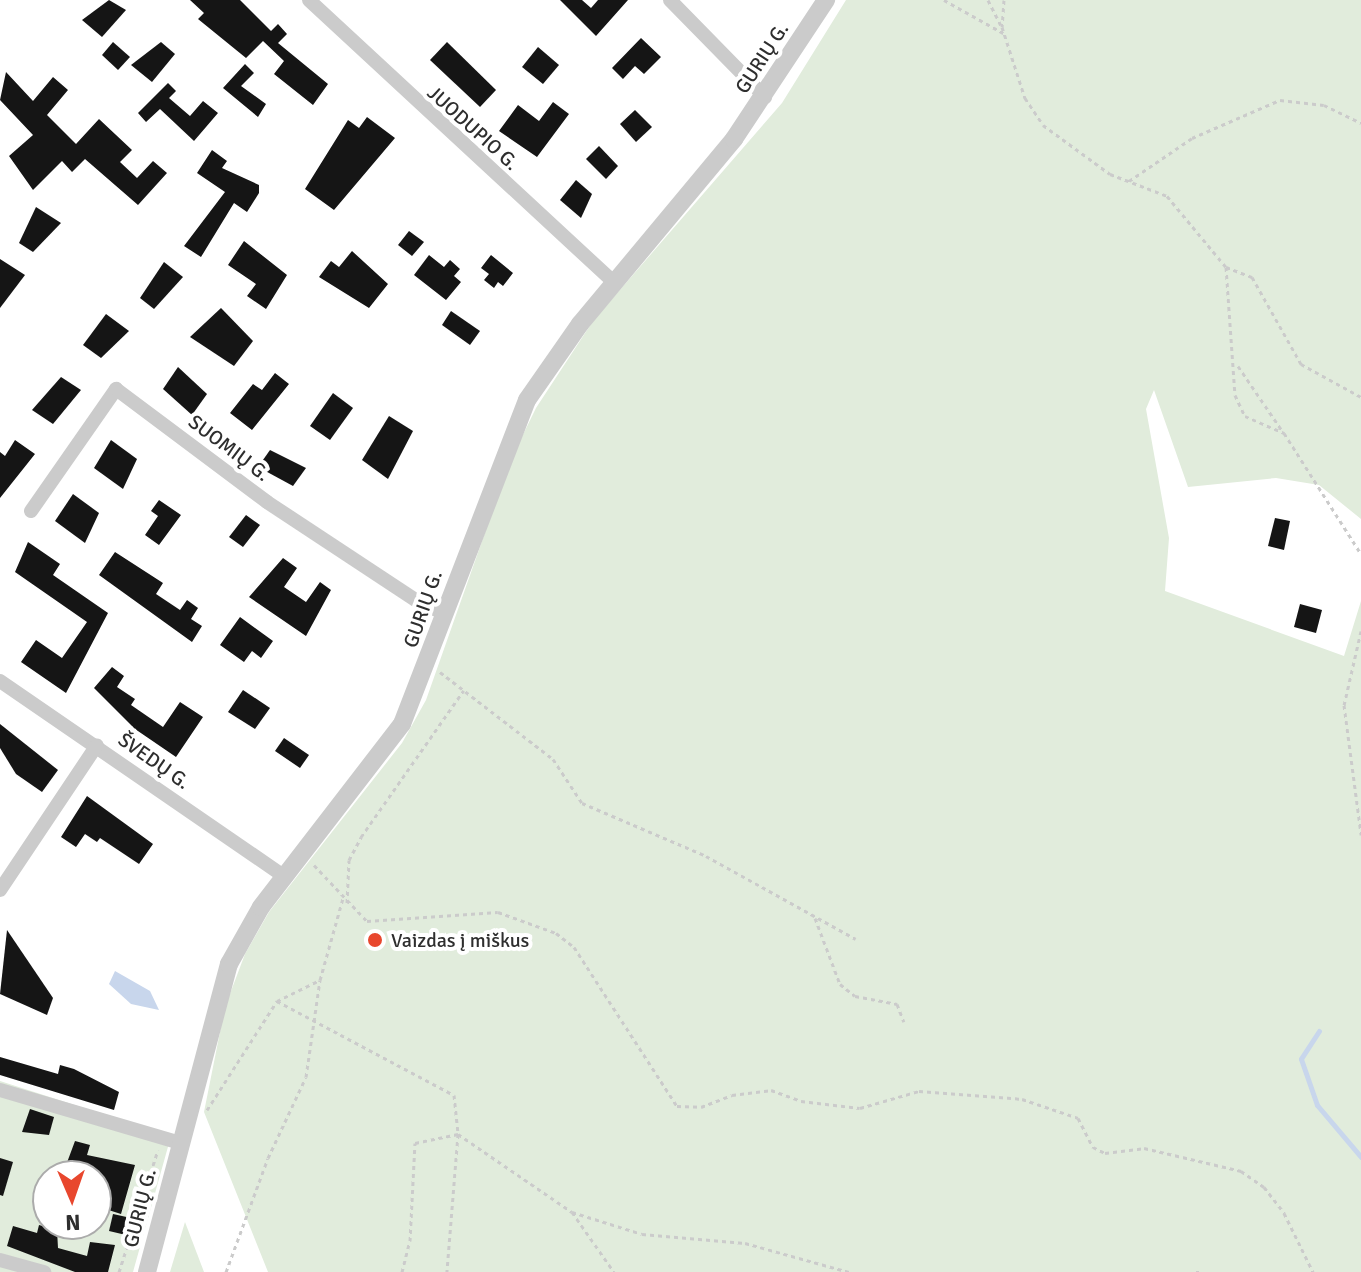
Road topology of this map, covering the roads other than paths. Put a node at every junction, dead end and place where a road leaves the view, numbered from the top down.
1 (309, 0) edge
2 (670, 0) edge
3 (826, 0) edge
4 (765, 97) junction
5 (613, 282) junction
6 (31, 511) dead end
7 (446, 613) junction
8 (0, 681) edge
9 (97, 745) junction
10 (284, 876) junction
11 (0, 890) edge
12 (0, 1090) edge
13 (172, 1141) junction
14 (0, 1260) edge
15 (44, 1272) edge
16 (147, 1272) edge

1 - 5 street, JUODUPIO G.
2 - 4 street
3 - 4 street, GURIŲ G.
4 - 5 street, GURIŲ G.
5 - 7 street, GURIŲ G.
6 - 7 street, SUOMIŲ G.
7 - 10 street, GURIŲ G.
8 - 9 street, ŠVEDŲ G.
9 - 10 street, ŠVEDŲ G.
9 - 11 street
10 - 13 street, GURIŲ G.
12 - 13 street
13 - 16 street, GURIŲ G.
14 - 15 street

